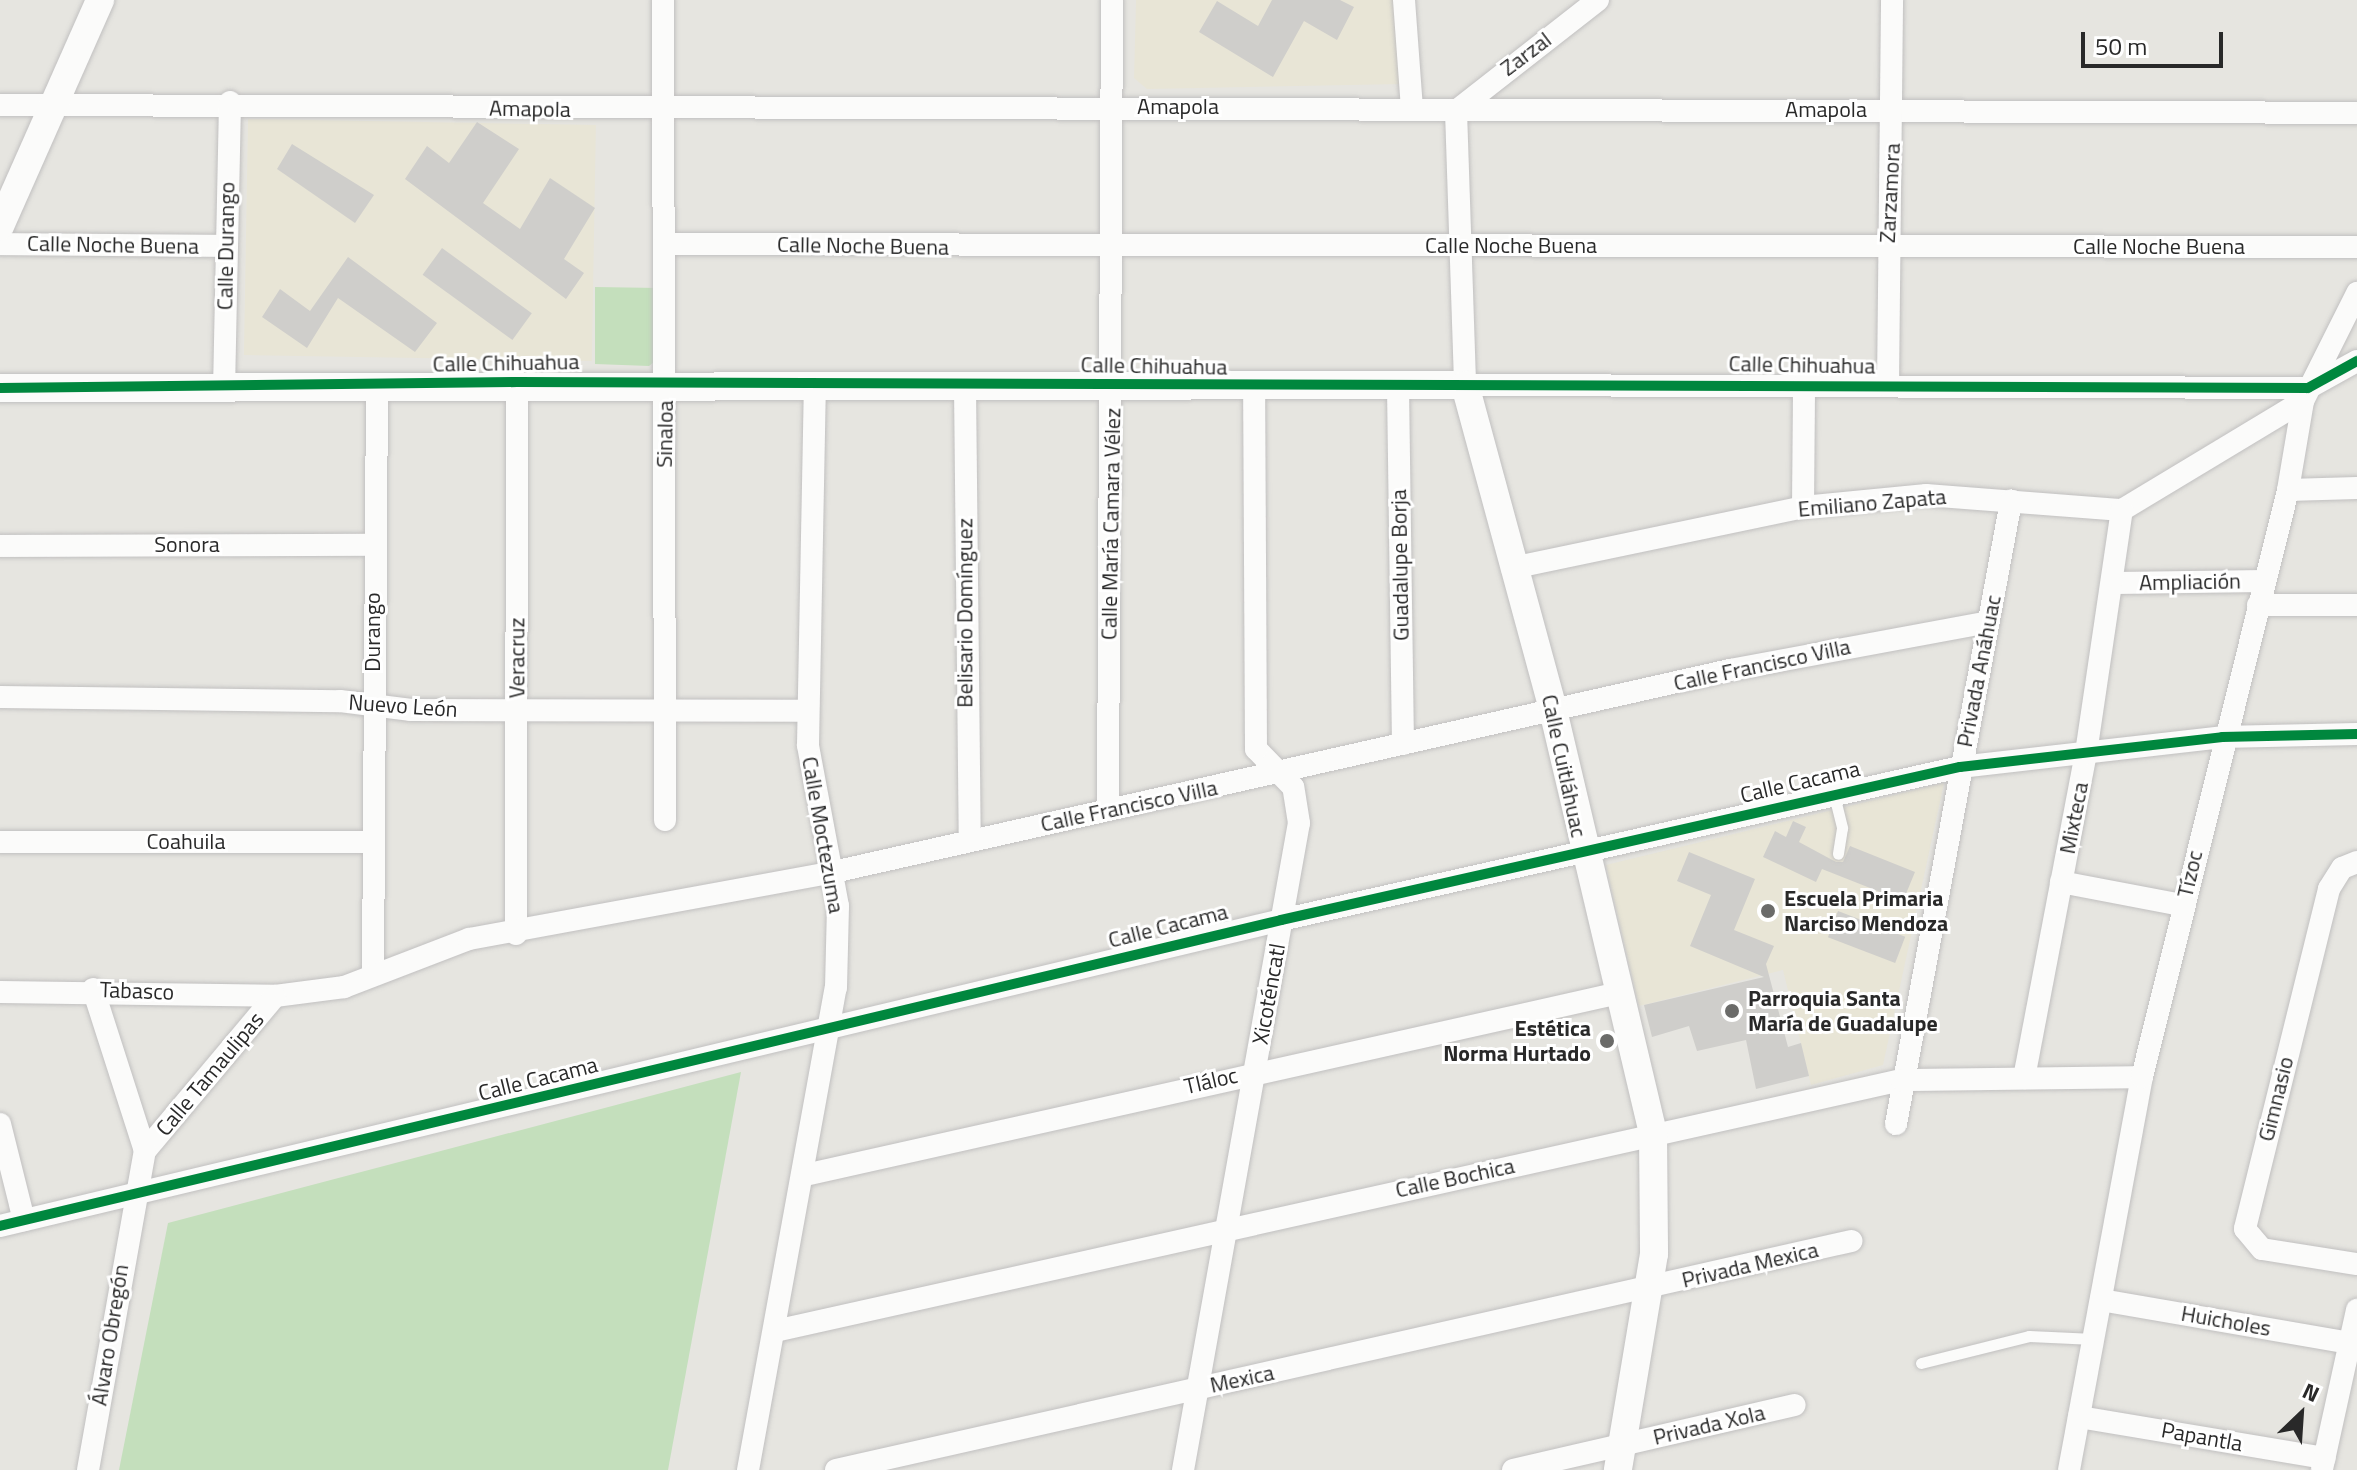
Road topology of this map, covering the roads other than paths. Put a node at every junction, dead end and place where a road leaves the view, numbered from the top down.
1 (100, 0) edge
2 (663, 0) edge
3 (1112, 0) edge
4 (1404, 0) edge
5 (1598, 0) edge
6 (1892, 0) edge
7 (56, 101) junction
8 (230, 102) junction
9 (0, 105) edge
10 (1117, 106) junction
11 (1412, 109) junction
12 (1894, 110) junction
13 (1456, 111) junction
14 (664, 112) junction
15 (2357, 113) edge
16 (2, 215) edge
17 (0, 244) edge
18 (665, 244) junction
19 (225, 246) junction
20 (1456, 246) junction
21 (1887, 246) junction
22 (2357, 247) edge
23 (1114, 248) junction
24 (2357, 293) edge
25 (2357, 361) edge
26 (517, 382) junction
27 (665, 383) junction
28 (815, 384) junction
29 (1113, 384) junction
30 (1804, 384) junction
31 (1465, 385) junction
32 (377, 386) junction
33 (965, 386) junction
34 (1888, 386) junction
35 (1254, 387) junction
36 (1398, 387) junction
37 (0, 388) edge
38 (224, 390) junction
39 (2306, 395) junction
40 (2357, 488) edge
41 (2288, 490) junction
42 (2011, 501) junction
43 (1803, 507) junction
44 (2122, 510) junction
45 (374, 545) junction
46 (0, 546) edge
47 (1512, 568) junction
48 (2265, 581) junction
49 (2115, 583) junction
50 (2258, 605) junction
51 (2357, 605) edge
52 (1988, 622) junction
53 (0, 697) edge
54 (373, 708) junction
55 (662, 708) junction
56 (1553, 710) junction
57 (517, 711) junction
58 (807, 711) junction
59 (2357, 734) edge
60 (2222, 737) junction
61 (1403, 744) junction
62 (2086, 753) junction
63 (1960, 767) junction
64 (1280, 776) junction
65 (1834, 795) junction
66 (1108, 809) junction
67 (665, 820) dead end
68 (970, 840) junction
69 (0, 842) edge
70 (372, 842) junction
71 (1583, 852) junction
72 (1838, 854) dead end
73 (2357, 862) edge
74 (829, 873) junction
75 (2061, 882) junction
76 (2182, 905) junction
77 (1281, 920) junction
78 (516, 934) junction
79 (373, 974) junction
80 (93, 989) junction
81 (0, 992) edge
82 (1619, 993) junction
83 (275, 996) junction
84 (833, 1027) junction
85 (1256, 1070) junction
86 (2142, 1077) junction
87 (2024, 1078) junction
88 (1902, 1080) junction
89 (0, 1124) edge
90 (1896, 1124) dead end
91 (1653, 1134) junction
92 (145, 1151) junction
93 (805, 1175) junction
94 (131, 1200) junction
95 (24, 1220) junction
96 (0, 1226) edge
97 (1227, 1228) junction
98 (1851, 1241) dead end
99 (2357, 1264) edge
100 (1649, 1289) junction
101 (2101, 1300) junction
102 (2357, 1310) edge
103 (775, 1331) junction
104 (2094, 1339) junction
105 (2351, 1343) junction
106 (1921, 1363) dead end
107 (1198, 1388) junction
108 (1795, 1405) dead end
109 (2079, 1417) junction
110 (1620, 1458) edge
111 (2323, 1464) edge
112 (88, 1470) edge
113 (748, 1470) edge
114 (836, 1470) edge
115 (1183, 1470) edge
116 (1513, 1470) edge
117 (2069, 1470) edge

1 - 7 street
2 - 14 street, Sinaloa
3 - 10 street, Calle María Camara Vélez
4 - 11 street
5 - 13 street, Zarzal
6 - 12 street, Zarzamora
7 - 8 street, Amapola
7 - 9 street, Amapola
7 - 16 street
8 - 14 street, Amapola
8 - 19 street, Calle Durango
10 - 11 street, Amapola
10 - 14 street, Amapola
10 - 23 street, Calle María Camara Vélez
11 - 13 street, Amapola
12 - 13 street, Amapola
12 - 15 street, Amapola
12 - 21 street, Zarzamora
13 - 20 street, Calle Cuitláhuac
14 - 18 street, Sinaloa
17 - 19 street, Calle Noche Buena
18 - 23 street, Calle Noche Buena
18 - 27 street, Sinaloa
19 - 38 street, Calle Durango
20 - 21 street, Calle Noche Buena
20 - 23 street, Calle Noche Buena
20 - 31 street, Calle Cuitláhuac
21 - 22 street, Calle Noche Buena
21 - 34 street, Zarzamora
23 - 29 street, Calle María Camara Vélez
24 - 39 street, Tízoc
25 - 39 street
26 - 27 street, Calle Chihuahua
26 - 32 street, Calle Chihuahua
26 - 57 street, Veracruz
27 - 28 street, Calle Chihuahua
27 - 55 street, Sinaloa
28 - 33 street, Calle Chihuahua
28 - 58 street, Calle Moctezuma
29 - 33 street, Calle Chihuahua
29 - 35 street, Calle Chihuahua
29 - 66 street, Calle María Camara Vélez
30 - 31 street, Calle Chihuahua
30 - 34 street, Calle Chihuahua
30 - 43 street
31 - 36 street, Calle Chihuahua
31 - 47 street, Calle Cuitláhuac
32 - 38 street, Calle Chihuahua
32 - 45 street, Durango
33 - 68 street, Belisario Domínguez
34 - 39 street, Calle Chihuahua
35 - 36 street, Calle Chihuahua
35 - 64 street, Xicoténcatl
36 - 61 street, Guadalupe Borja
37 - 38 street, Calle Chihuahua
39 - 41 street, Tízoc
39 - 44 street
40 - 41 street
41 - 48 street, Tízoc
42 - 43 street, Emiliano Zapata
42 - 44 street, Emiliano Zapata
42 - 52 street, Privada Anáhuac
43 - 47 street, Emiliano Zapata
44 - 49 street, Mixteca
45 - 46 street, Sonora
45 - 54 street, Durango
47 - 56 street, Calle Cuitláhuac
48 - 49 street, Ampliación
48 - 50 street, Tízoc
49 - 62 street, Mixteca
50 - 51 street
50 - 60 street, Tízoc
52 - 56 street, Calle Francisco Villa
52 - 63 street, Privada Anáhuac
53 - 54 street, Nuevo León
54 - 57 street, Nuevo León
54 - 70 street, Durango
55 - 57 street, Nuevo León
55 - 58 street, Nuevo León
55 - 67 street, Sinaloa
56 - 61 street, Calle Francisco Villa
56 - 71 street, Calle Cuitláhuac
57 - 78 street, Veracruz
58 - 74 street, Calle Moctezuma
59 - 60 street, Calle Cacama
60 - 62 street, Calle Cacama
60 - 76 street, Tízoc
61 - 64 street, Calle Francisco Villa
62 - 63 street, Calle Cacama
62 - 75 street, Mixteca
63 - 65 street, Calle Cacama
63 - 88 street, Privada Anáhuac
64 - 66 street, Calle Francisco Villa
64 - 77 street, Xicoténcatl
65 - 71 street, Calle Cacama
65 - 72 lane
66 - 68 street, Calle Francisco Villa
68 - 74 street, Calle Francisco Villa
69 - 70 street, Coahuila
70 - 79 street, Durango
71 - 77 street, Calle Cacama
71 - 82 street, Calle Cuitláhuac
73 - 99 street, Gimnasio
74 - 78 street, Calle Francisco Villa
74 - 84 street, Calle Moctezuma
75 - 76 street
75 - 87 street, Mixteca
76 - 86 street, Tízoc
77 - 84 street, Calle Cacama
77 - 85 street, Xicoténcatl
78 - 79 street, Calle Francisco Villa
79 - 83 street, Calle Francisco Villa
80 - 81 street, Tabasco
80 - 83 street, Tabasco
80 - 92 street
82 - 85 street, Tláloc
82 - 91 street, Calle Cuitláhuac
83 - 92 street, Calle Tamaulipas
84 - 93 street, Calle Moctezuma
84 - 94 street, Calle Cacama
85 - 93 street, Tláloc
85 - 97 street, Xicoténcatl
86 - 87 street, Calle Bochica
86 - 101 street, Tízoc
87 - 88 street, Calle Bochica
88 - 90 street, Privada Anáhuac
88 - 91 street, Calle Bochica
89 - 95 street
91 - 97 street, Calle Bochica
91 - 100 street, Calle Cuitláhuac
92 - 94 street, Álvaro Obregón
93 - 103 street, Calle Moctezuma
94 - 95 street, Calle Cacama
94 - 112 street, Álvaro Obregón
95 - 96 street, Calle Cacama
97 - 103 street, Calle Bochica
97 - 107 street, Xicoténcatl
98 - 100 street, Privada Mexica
100 - 107 street, Mexica
100 - 110 street, Calle Cuitláhuac
101 - 104 street, Tízoc
101 - 105 street, Huicholes
102 - 105 street
103 - 113 street, Calle Moctezuma
104 - 106 lane
104 - 109 street, Tízoc
105 - 111 street
107 - 114 street, Mexica
107 - 115 street, Xicoténcatl
108 - 110 street, Privada Xola
109 - 111 street, Papantla
109 - 117 street, Tízoc
110 - 116 street, Privada Xola

